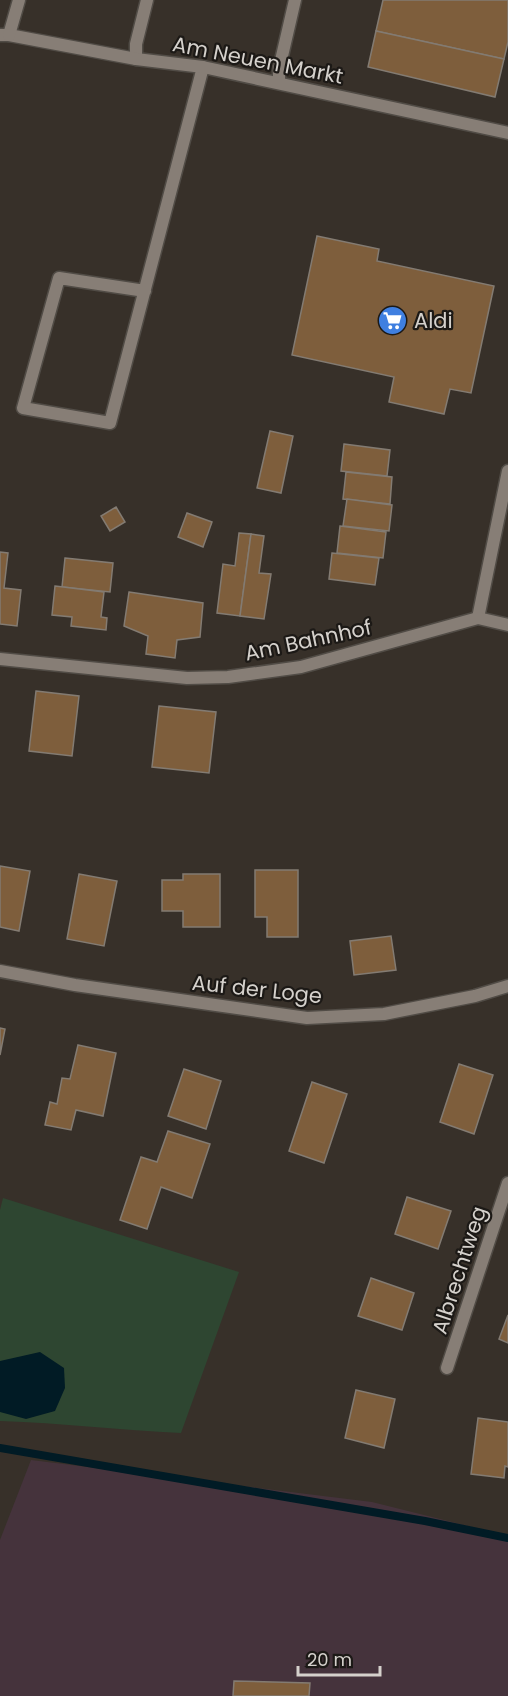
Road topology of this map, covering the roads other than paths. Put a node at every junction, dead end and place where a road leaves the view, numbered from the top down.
1 (19, 0) edge
2 (147, 0) edge
3 (295, 0) edge
4 (5, 35) edge
5 (136, 59) junction
6 (202, 67) junction
7 (279, 83) junction
8 (508, 133) edge
9 (145, 291) junction
10 (508, 471) edge
11 (478, 618) junction
12 (508, 625) edge
13 (0, 659) edge
14 (0, 971) edge
15 (508, 986) edge
16 (508, 1184) edge
17 (447, 1368) dead end

1 - 4 street
2 - 5 street
3 - 7 street
4 - 5 street, Am Neuen Markt
5 - 6 street, Am Neuen Markt
6 - 7 street, Am Neuen Markt
6 - 9 street
7 - 8 street, Am Neuen Markt
9 - 9 street
10 - 11 street
11 - 12 street
11 - 13 street, Am Bahnhof
14 - 15 street, Auf der Loge
16 - 17 street, Albrechtweg

